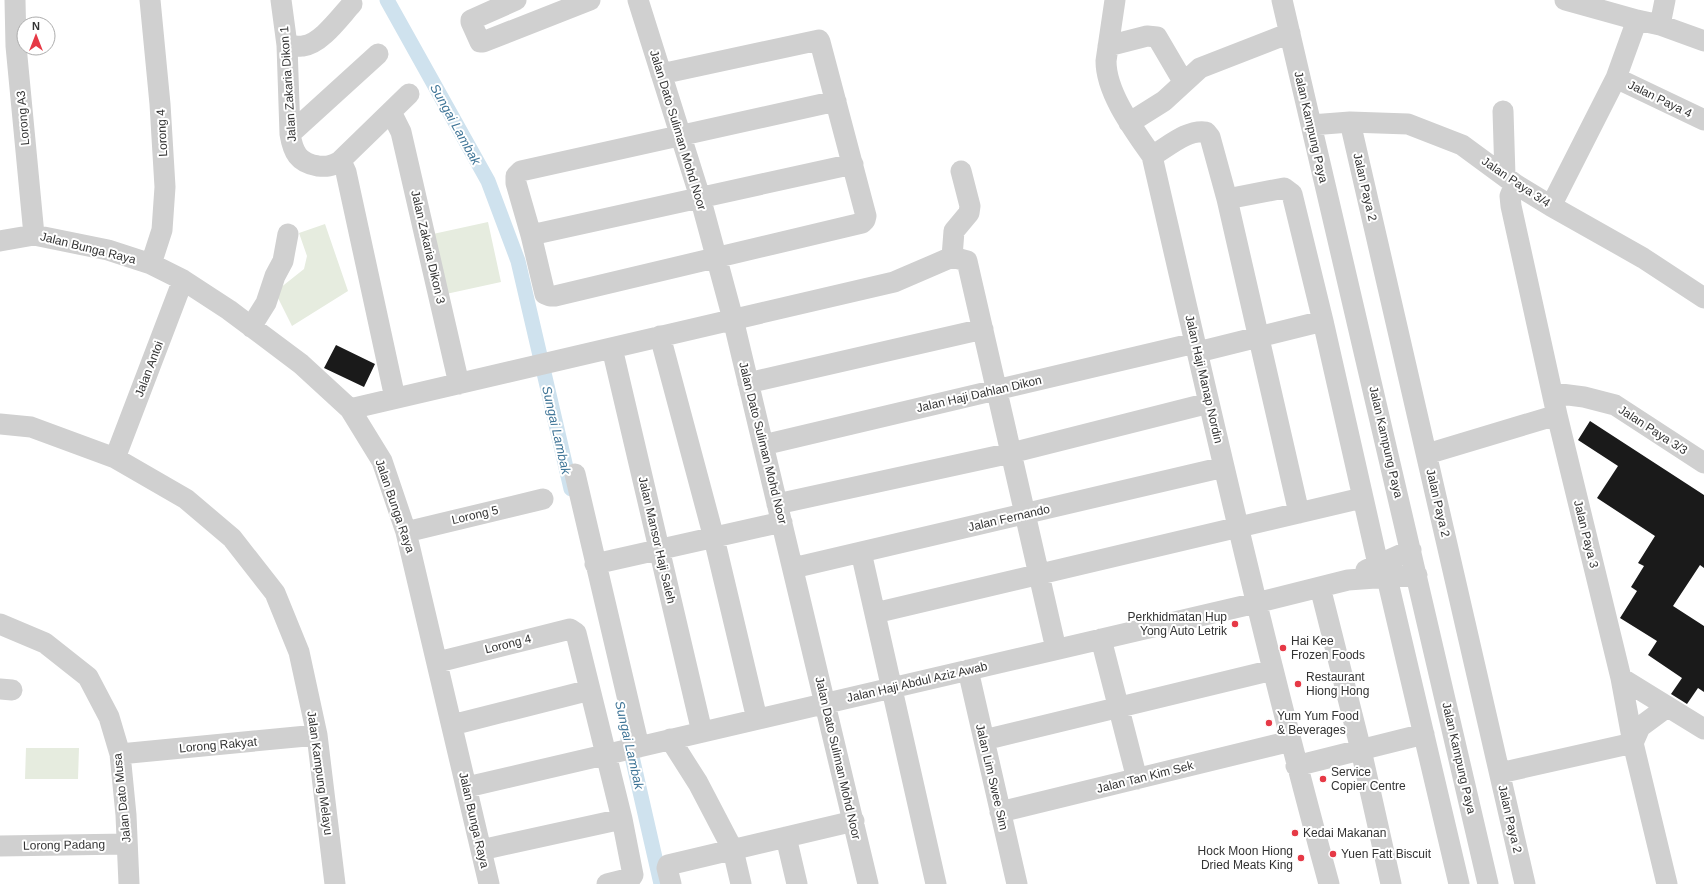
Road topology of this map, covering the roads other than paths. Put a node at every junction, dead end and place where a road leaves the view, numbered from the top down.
1 (15, 0) edge
2 (150, 0) edge
3 (281, 0) edge
4 (516, 0) edge
5 (590, 0) edge
6 (1115, 0) edge
7 (1565, 0) edge
8 (1665, 0) edge
9 (645, 2) edge
10 (1288, 2) edge
11 (352, 4) dead end
12 (1637, 20) junction
13 (1660, 25) junction
14 (1290, 33) junction
15 (1704, 41) edge
16 (287, 45) junction
17 (1108, 46) junction
18 (378, 54) dead end
19 (661, 74) junction
20 (1616, 78) junction
21 (1184, 83) junction
22 (409, 94) dead end
23 (836, 101) junction
24 (1503, 111) dead end
25 (391, 112) junction
26 (1704, 120) edge
27 (1350, 122) junction
28 (1129, 123) junction
29 (1311, 125) junction
30 (290, 134) junction
31 (681, 136) junction
32 (1152, 156) junction
33 (335, 164) junction
34 (853, 164) junction
35 (961, 171) dead end
36 (1510, 180) junction
37 (700, 197) junction
38 (1227, 199) junction
39 (1551, 206) junction
40 (288, 234) dead end
41 (34, 235) junction
42 (531, 235) junction
43 (0, 240) edge
44 (716, 258) junction
45 (959, 259) junction
46 (151, 264) junction
47 (182, 280) junction
48 (1704, 298) edge
49 (733, 319) junction
50 (1323, 321) junction
51 (252, 327) junction
52 (983, 329) junction
53 (660, 336) junction
54 (1259, 337) junction
55 (1196, 347) junction
56 (612, 348) junction
57 (748, 383) junction
58 (459, 384) junction
59 (997, 390) junction
60 (1553, 393) junction
61 (395, 398) junction
62 (1209, 403) junction
63 (350, 409) junction
64 (1557, 415) junction
65 (0, 424) edge
66 (763, 445) junction
67 (1011, 452) junction
68 (1427, 454) junction
69 (115, 458) junction
70 (1704, 463) edge
71 (1224, 468) junction
72 (575, 474) dead end
73 (1362, 498) junction
74 (543, 499) dead end
75 (780, 513) junction
76 (1299, 513) junction
77 (1025, 515) junction
78 (1238, 528) junction
79 (406, 532) junction
80 (714, 538) junction
81 (660, 550) junction
82 (1411, 550) junction
83 (861, 552) junction
84 (595, 564) junction
85 (793, 568) junction
86 (1383, 571) junction
87 (1039, 574) junction
88 (1417, 575) junction
89 (1320, 587) junction
90 (1256, 603) junction
91 (875, 613) junction
92 (0, 624) edge
93 (1101, 639) junction
94 (1056, 649) junction
95 (438, 662) junction
96 (968, 670) junction
97 (1273, 670) junction
98 (1621, 678) junction
99 (892, 688) junction
100 (590, 690) junction
101 (826, 703) junction
102 (1118, 707) junction
103 (1667, 707) junction
104 (757, 720) junction
105 (452, 725) junction
106 (1704, 729) edge
107 (702, 732) junction
108 (1424, 734) junction
109 (317, 735) junction
110 (670, 739) junction
111 (984, 740) junction
112 (1291, 741) junction
113 (1633, 742) junction
114 (625, 750) junction
115 (1361, 750) junction
116 (120, 754) junction
117 (1296, 766) junction
118 (1500, 773) junction
119 (1137, 779) junction
120 (467, 787) junction
121 (1000, 812) junction
122 (622, 820) junction
123 (854, 821) junction
124 (786, 837) junction
125 (127, 844) junction
126 (0, 846) edge
127 (481, 850) junction
128 (733, 850) junction
129 (1486, 883) edge
130 (1668, 883) edge
131 (129, 884) edge
132 (335, 884) edge
133 (489, 884) edge
134 (607, 884) edge
135 (671, 884) edge
136 (741, 884) edge
137 (797, 884) edge
138 (868, 884) edge
139 (936, 884) edge
140 (1017, 884) edge
141 (1329, 884) edge
142 (1391, 884) edge
143 (1459, 884) edge
144 (1525, 884) edge

1 - 41 street, Lorong A3
2 - 46 street, Lorong 4
3 - 16 street, Jalan Zakaria Dikon 1
4 - 5 street
6 - 17 street
7 - 12 street
8 - 13 street
9 - 19 street, Jalan Dato Suliman Mohd Noor
10 - 14 street, Jalan Kampung Paya
11 - 16 street
12 - 13 street
12 - 20 street
13 - 15 street
14 - 21 street
14 - 29 street, Jalan Kampung Paya
16 - 30 street, Jalan Zakaria Dikon 1
17 - 21 street
17 - 28 street
18 - 30 street
19 - 23 street
19 - 31 street, Jalan Dato Suliman Mohd Noor
20 - 26 street, Jalan Paya 4
20 - 39 street
21 - 28 street
22 - 25 street
23 - 31 street
23 - 34 street
24 - 36 street, Jalan Paya 3
25 - 33 street
25 - 58 street, Jalan Zakaria Dikon 3
27 - 29 street, Jalan Paya 3/4
27 - 36 street, Jalan Paya 3/4
27 - 68 street, Jalan Paya 2
28 - 32 street
29 - 82 street, Jalan Kampung Paya
30 - 33 street, Jalan Zakaria Dikon 1
31 - 37 street, Jalan Dato Suliman Mohd Noor
31 - 42 street
32 - 38 street
32 - 55 street, Jalan Haji Manap Nordin
33 - 61 street
34 - 37 street
34 - 44 street
35 - 45 street
36 - 39 street, Jalan Paya 3/4
36 - 60 street, Jalan Paya 3
37 - 42 street
37 - 44 street, Jalan Dato Suliman Mohd Noor
38 - 50 street
38 - 54 street
39 - 48 street, Jalan Paya 3/4
40 - 51 street
41 - 43 street, Jalan Bunga Raya
41 - 46 street, Jalan Bunga Raya
42 - 44 street
44 - 49 street, Jalan Dato Suliman Mohd Noor
45 - 49 street
45 - 52 street
46 - 47 street, Jalan Bunga Raya
47 - 51 street, Jalan Bunga Raya
47 - 69 street, Jalan Antoi
49 - 53 street
49 - 57 street, Jalan Dato Suliman Mohd Noor
50 - 54 street, Jalan Haji Dahlan Dikon
50 - 73 street
51 - 63 street, Jalan Bunga Raya
52 - 57 street
52 - 59 street
53 - 56 street
53 - 80 street
54 - 55 street, Jalan Haji Dahlan Dikon
54 - 76 street
55 - 59 street, Jalan Haji Dahlan Dikon
55 - 62 street, Jalan Haji Manap Nordin
56 - 58 street
56 - 81 street, Jalan Mansor Haji Saleh
57 - 66 street, Jalan Dato Suliman Mohd Noor
58 - 61 street
59 - 66 street, Jalan Haji Dahlan Dikon
59 - 67 street
60 - 64 street, Jalan Paya 3
60 - 70 street, Jalan Paya 3/3
61 - 63 street
62 - 67 street
62 - 71 street, Jalan Haji Manap Nordin
63 - 79 street, Jalan Bunga Raya
64 - 68 street
64 - 98 street, Jalan Paya 3
65 - 69 street, Jalan Kampung Melayu
66 - 75 street, Jalan Dato Suliman Mohd Noor
67 - 75 street
67 - 77 street
68 - 118 street, Jalan Paya 2
69 - 109 street, Jalan Kampung Melayu
71 - 77 street, Jalan Fernando
71 - 78 street, Jalan Haji Manap Nordin
72 - 84 street
73 - 76 street
73 - 86 street
74 - 79 street, Lorong 5
75 - 80 street
75 - 85 street, Jalan Dato Suliman Mohd Noor
76 - 78 street
77 - 83 street, Jalan Fernando
77 - 87 street
78 - 87 street
78 - 90 street, Jalan Haji Manap Nordin
79 - 95 street, Jalan Bunga Raya
80 - 81 street
80 - 104 street
81 - 84 street
81 - 107 street, Jalan Mansor Haji Saleh
82 - 86 street, Jalan Haji Abdul Aziz Awab
82 - 88 street, Jalan Kampung Paya
83 - 85 street, Jalan Fernando
83 - 91 street
84 - 114 street
85 - 101 street, Jalan Dato Suliman Mohd Noor
86 - 88 street
86 - 89 street, Jalan Haji Abdul Aziz Awab
86 - 108 street
87 - 91 street
87 - 94 street
88 - 129 street, Jalan Kampung Paya
89 - 90 street, Jalan Haji Abdul Aziz Awab
89 - 115 street
90 - 93 street, Jalan Haji Abdul Aziz Awab
90 - 97 street, Jalan Haji Manap Nordin
91 - 99 street
92 - 116 street, Jalan Dato Musa
93 - 94 street, Jalan Haji Abdul Aziz Awab
93 - 102 street
94 - 96 street, Jalan Haji Abdul Aziz Awab
95 - 100 street, Lorong 4
95 - 105 street, Jalan Bunga Raya
96 - 99 street, Jalan Haji Abdul Aziz Awab
96 - 111 street, Jalan Lim Swee Sim
97 - 102 street
97 - 112 street, Jalan Haji Manap Nordin
98 - 103 street
98 - 113 street, Jalan Paya 3
99 - 101 street, Jalan Haji Abdul Aziz Awab
99 - 139 street
100 - 105 street
100 - 114 street
101 - 104 street, Jalan Haji Abdul Aziz Awab
101 - 123 street, Jalan Dato Suliman Mohd Noor
102 - 111 street
102 - 119 street
103 - 106 street
103 - 113 street
104 - 107 street, Jalan Haji Abdul Aziz Awab
105 - 120 street, Jalan Bunga Raya
107 - 110 street, Jalan Haji Abdul Aziz Awab
108 - 115 street
108 - 143 street
109 - 116 street, Lorong Rakyat
109 - 132 street, Jalan Kampung Melayu
110 - 114 street, Jalan Haji Abdul Aziz Awab
110 - 128 street
111 - 121 street, Jalan Lim Swee Sim
112 - 117 street, Jalan Haji Manap Nordin
112 - 119 street, Jalan Tan Kim Sek
113 - 118 street
113 - 130 street, Jalan Paya 3
114 - 120 street, Jalan Haji Abdul Aziz Awab
114 - 122 street
115 - 117 street
115 - 142 street
116 - 125 street, Jalan Dato Musa
117 - 141 street, Jalan Haji Manap Nordin
118 - 144 street, Jalan Paya 2
119 - 121 street, Jalan Tan Kim Sek
120 - 127 street, Jalan Bunga Raya
121 - 140 street, Jalan Lim Swee Sim
122 - 127 street
122 - 134 street
123 - 124 street
123 - 138 street, Jalan Dato Suliman Mohd Noor
124 - 128 street
124 - 137 street
125 - 126 street, Lorong Padang
125 - 131 street, Jalan Dato Musa
127 - 133 street, Jalan Bunga Raya
128 - 135 street
128 - 136 street

